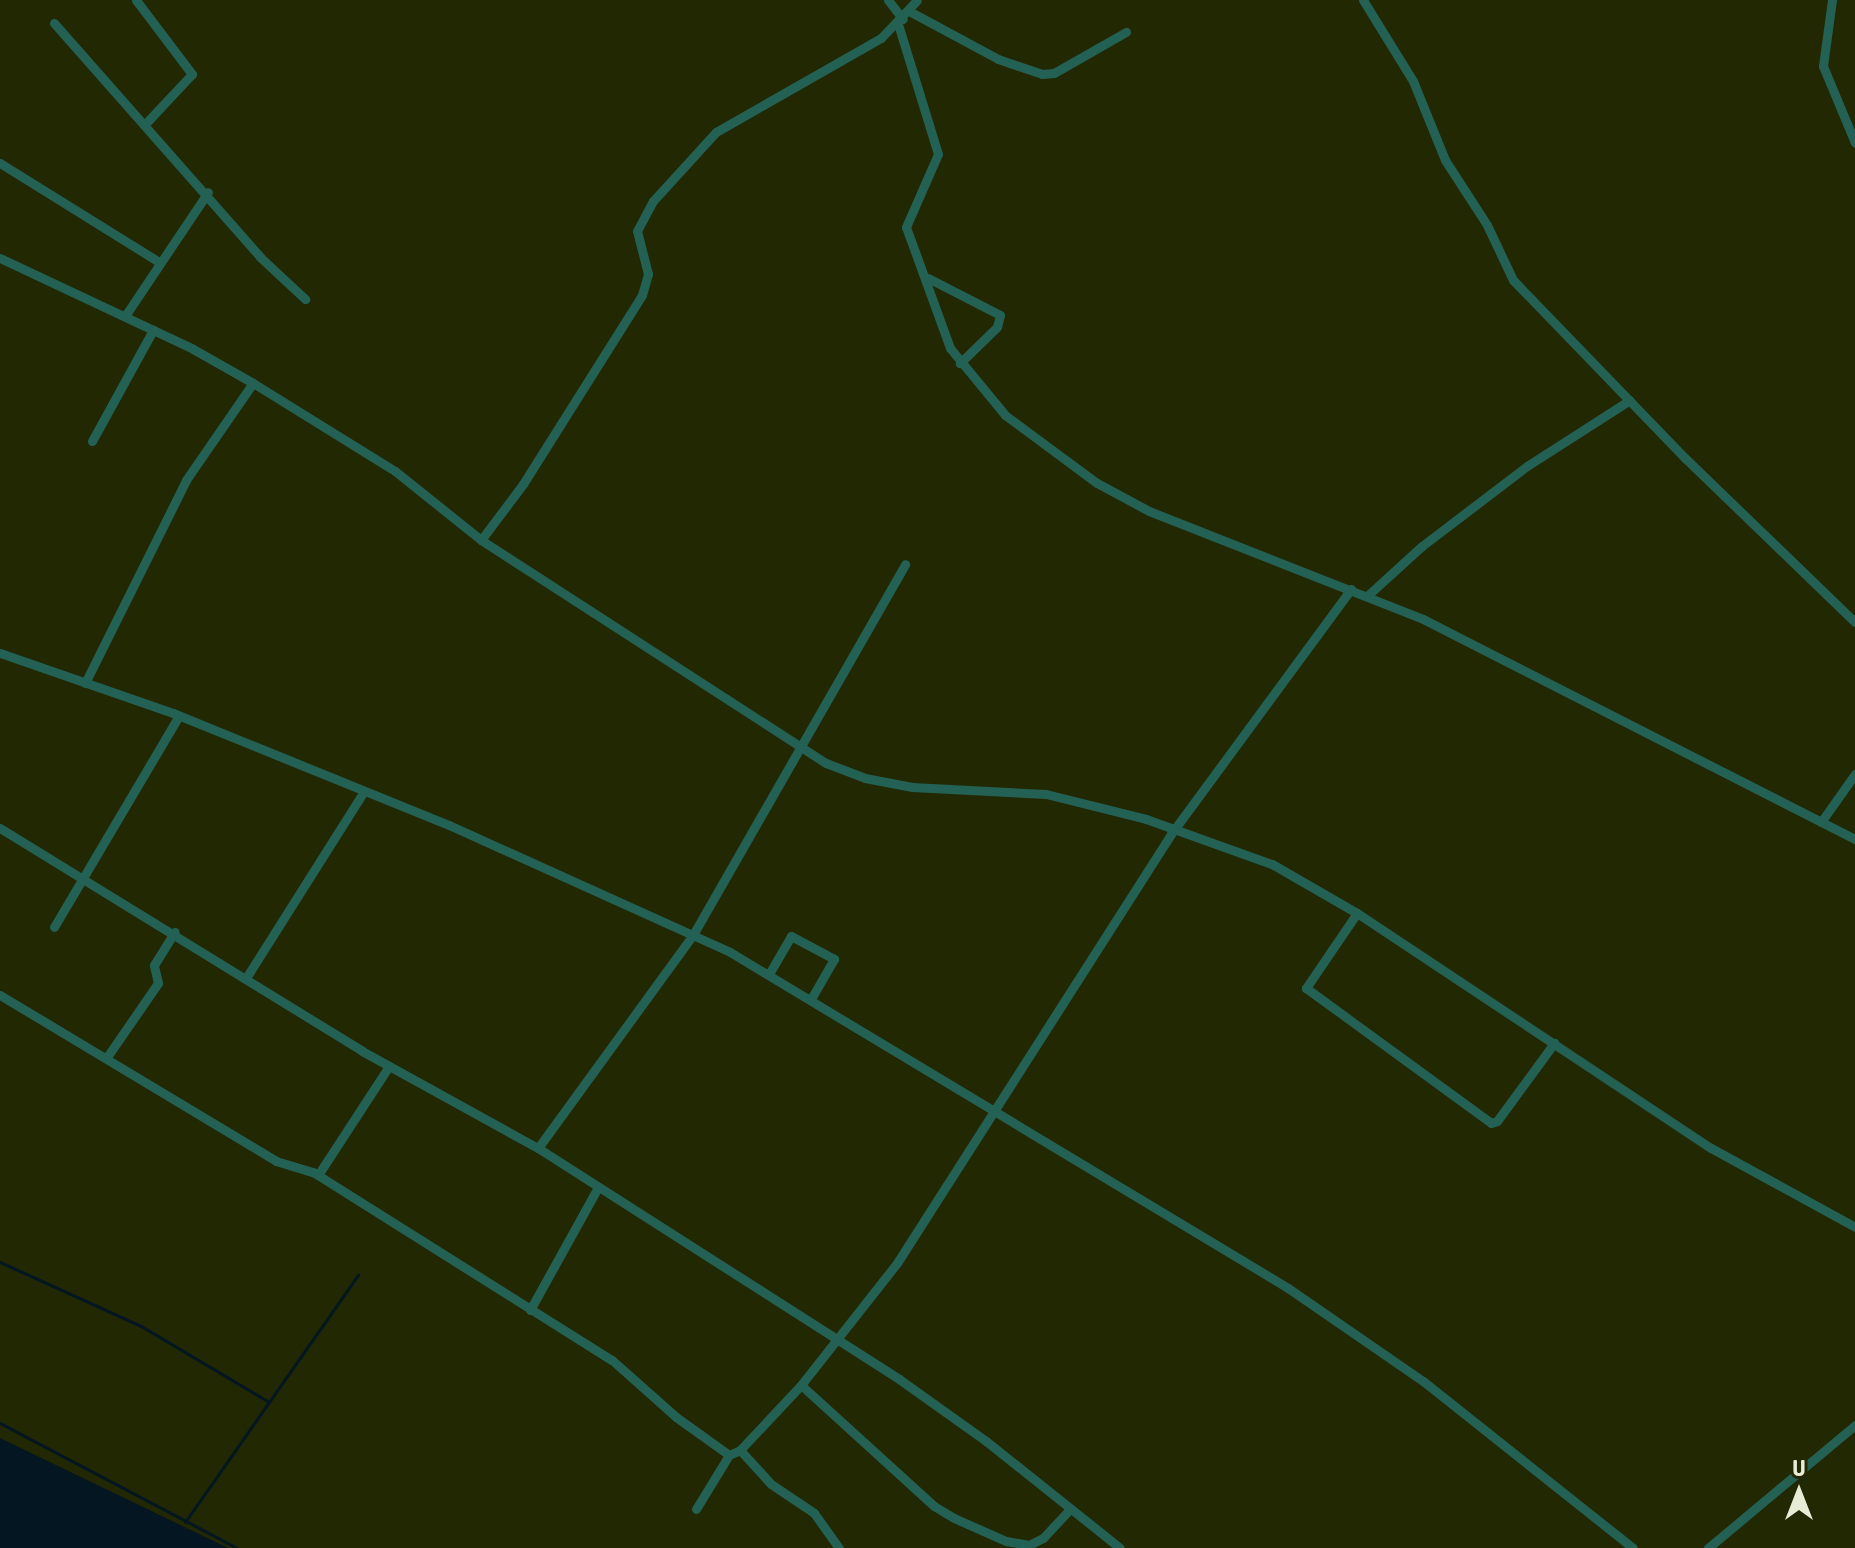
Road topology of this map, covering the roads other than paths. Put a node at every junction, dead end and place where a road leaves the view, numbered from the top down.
1 (136, 0) edge
2 (888, 0) edge
3 (917, 0) edge
4 (1363, 0) edge
5 (1832, 0) edge
6 (904, 18) junction
7 (54, 23) dead end
8 (1126, 32) dead end
9 (145, 124) junction
10 (1855, 143) edge
11 (0, 163) edge
12 (208, 192) junction
13 (0, 258) edge
14 (159, 262) junction
15 (928, 278) junction
16 (305, 299) dead end
17 (125, 316) junction
18 (153, 330) junction
19 (960, 363) junction
20 (253, 383) junction
21 (1630, 400) junction
22 (92, 441) dead end
23 (481, 540) junction
24 (905, 564) dead end
25 (1351, 589) junction
26 (1367, 596) junction
27 (1855, 622) edge
28 (0, 653) edge
29 (85, 683) junction
30 (179, 716) junction
31 (796, 747) junction
32 (1855, 774) edge
33 (364, 791) junction
34 (1821, 822) junction
35 (0, 828) edge
36 (1174, 829) junction
37 (1855, 839) edge
38 (81, 879) junction
39 (1357, 913) junction
40 (54, 927) dead end
41 (175, 932) junction
42 (694, 933) junction
43 (769, 974) junction
44 (246, 978) junction
45 (0, 995) edge
46 (811, 999) junction
47 (1554, 1043) junction
48 (107, 1057) junction
49 (389, 1066) junction
50 (993, 1109) junction
51 (538, 1148) junction
52 (318, 1175) junction
53 (597, 1189) junction
54 (1855, 1227) edge
55 (530, 1310) junction
56 (839, 1341) junction
57 (801, 1385) junction
58 (1855, 1425) edge
59 (740, 1450) junction
60 (729, 1455) junction
61 (696, 1509) dead end
62 (1070, 1509) junction
63 (839, 1548) edge
64 (1120, 1548) edge
65 (1633, 1548) edge
66 (1708, 1548) edge

1 - 9 street
2 - 6 street
3 - 6 street
4 - 21 street
5 - 10 street
6 - 8 street
6 - 15 street
6 - 23 street
7 - 9 street
9 - 12 street
11 - 14 street
12 - 14 street
12 - 16 street
13 - 17 street
14 - 17 street
15 - 19 street
15 - 19 street
17 - 18 street
18 - 20 street
18 - 22 street
19 - 25 street
20 - 23 street
20 - 29 street
21 - 26 street
21 - 27 street
23 - 31 street
24 - 31 street
25 - 26 street
25 - 36 street
26 - 34 street
28 - 29 street
29 - 30 street
30 - 33 street
30 - 38 street
31 - 36 street
31 - 42 street
32 - 34 street
33 - 42 street
33 - 44 street
34 - 37 street
35 - 38 street
36 - 39 street
36 - 50 street
38 - 40 street
38 - 41 street
39 - 47 street
39 - 47 street
41 - 44 street
41 - 48 street
42 - 43 street
42 - 51 street
43 - 46 street
43 - 46 street
44 - 49 street
45 - 48 street
46 - 50 street
47 - 54 street
48 - 52 street
49 - 51 street
49 - 52 street
50 - 56 street
50 - 65 street
51 - 53 street
52 - 55 street
53 - 55 street
53 - 56 street
55 - 60 street
56 - 57 street
56 - 62 street
57 - 59 street
57 - 62 street
58 - 66 street
59 - 60 street
59 - 63 street
60 - 61 street
62 - 64 street

